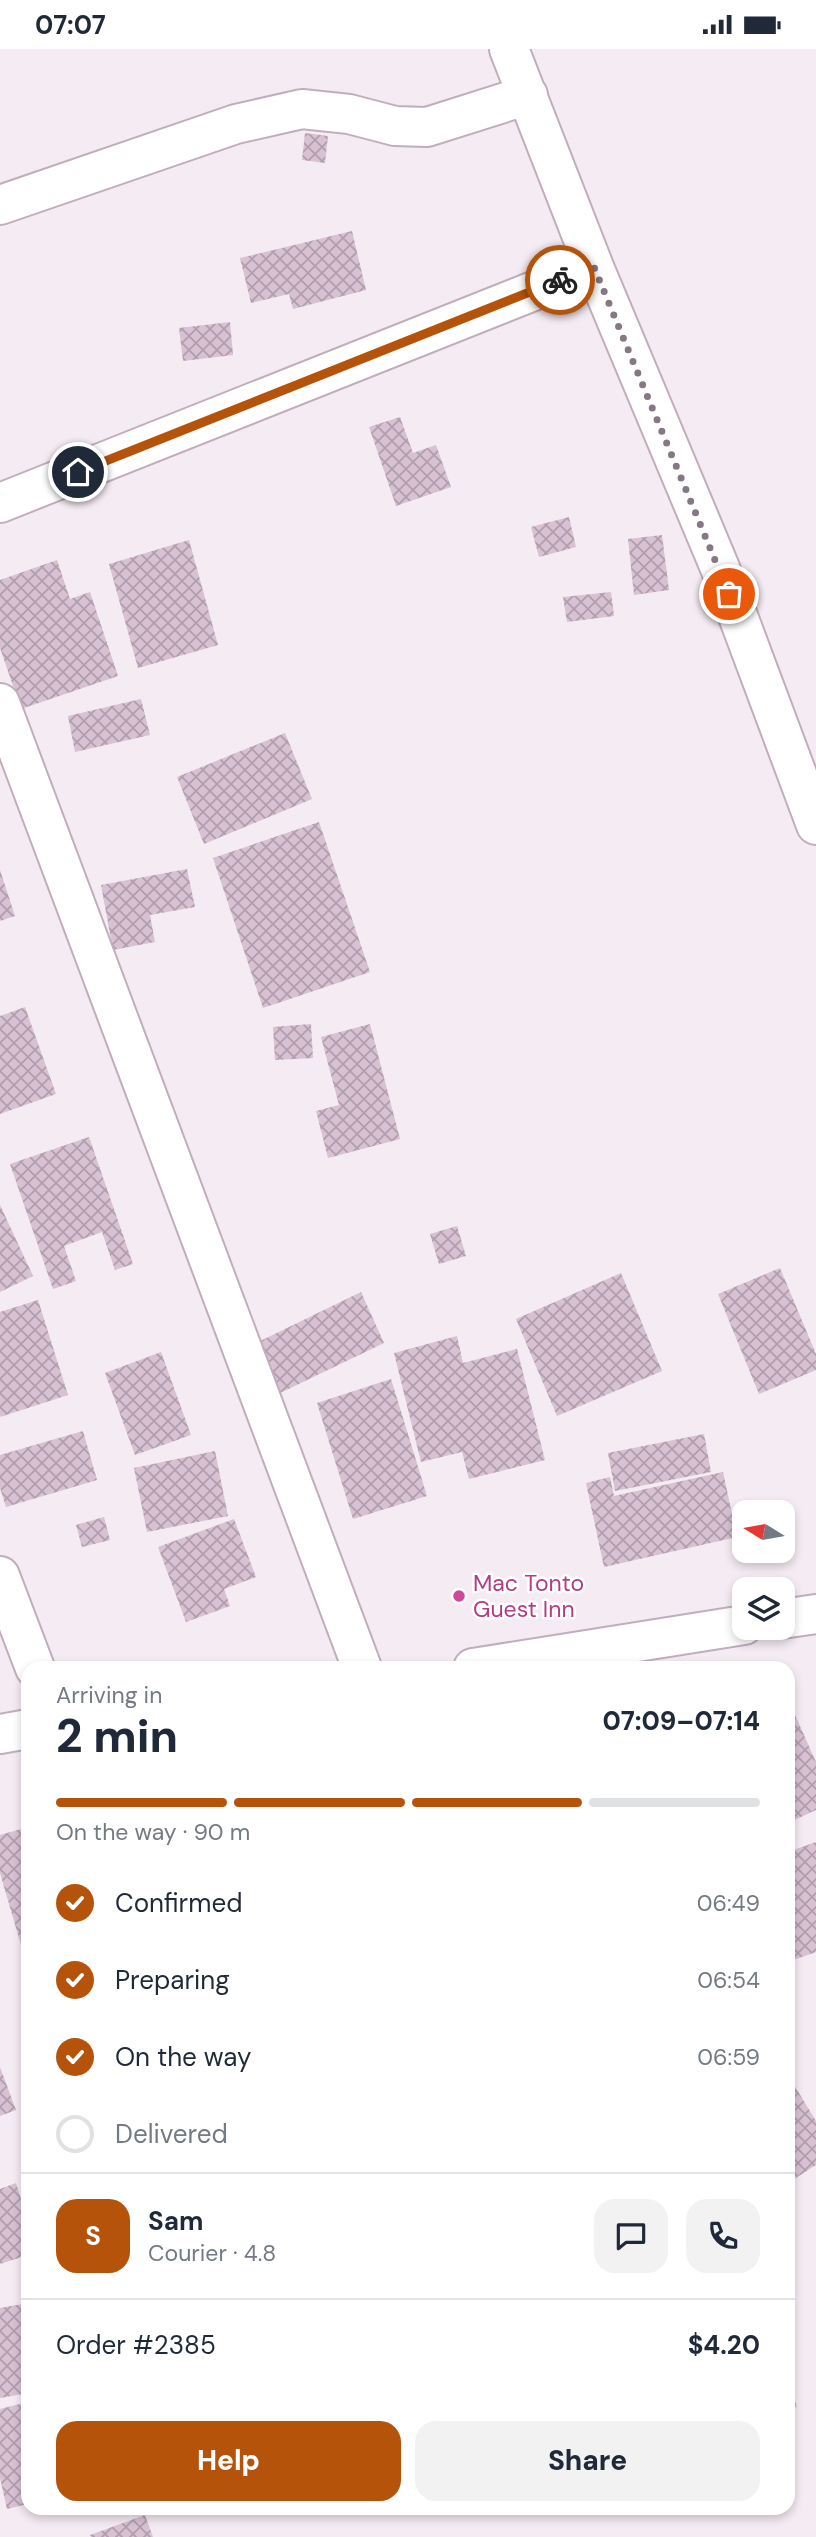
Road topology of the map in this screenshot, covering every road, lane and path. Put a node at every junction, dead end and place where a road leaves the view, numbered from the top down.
1 (509, 49) edge
2 (528, 95) junction
3 (0, 205) edge
4 (594, 267) junction
5 (0, 503) edge
6 (0, 703) edge
7 (816, 825) edge
8 (0, 1576) edge
9 (816, 1614) edge
10 (795, 1617) edge
11 (732, 1627) edge
12 (32, 1661) edge
13 (359, 1661) edge
14 (516, 1661) edge
15 (21, 1730) edge
16 (0, 1734) edge

1 - 2 street
2 - 3 street
2 - 4 street
4 - 5 street
4 - 7 street
6 - 13 street
8 - 12 street
9 - 10 street
11 - 14 street
15 - 16 street

